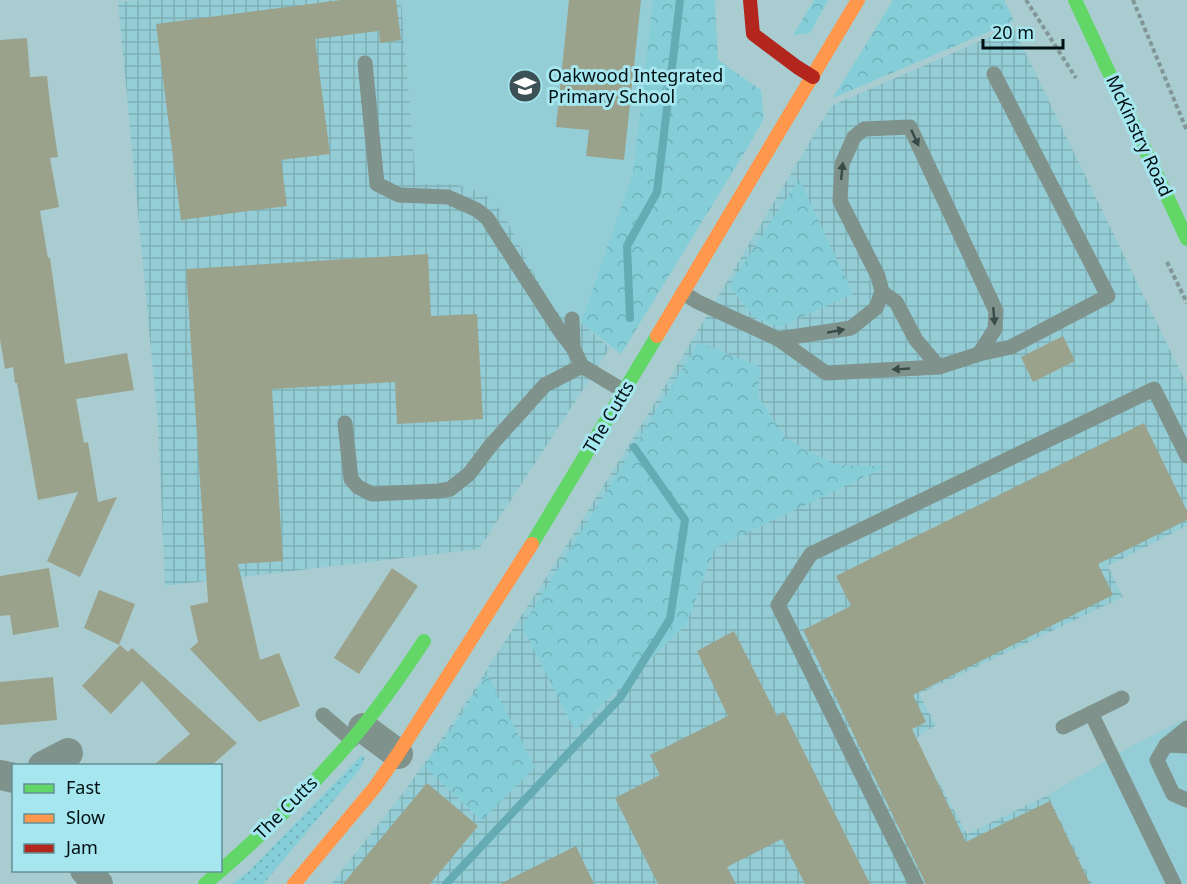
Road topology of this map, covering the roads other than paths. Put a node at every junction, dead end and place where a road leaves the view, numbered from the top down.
1 (750, 0) edge
2 (858, 0) edge
3 (1068, 0) edge
4 (1078, 6) edge
5 (365, 63) dead end
6 (994, 74) dead end
7 (813, 76) junction
8 (1187, 239) edge
9 (882, 292) junction
10 (684, 293) junction
11 (572, 319) dead end
12 (778, 339) junction
13 (573, 348) junction
14 (978, 354) junction
15 (582, 366) junction
16 (939, 367) junction
17 (624, 391) junction
18 (345, 423) dead end
19 (1187, 456) edge
20 (424, 641) dead end
21 (1122, 698) dead end
22 (1091, 713) junction
23 (323, 715) dead end
24 (1063, 727) dead end
25 (1187, 728) edge
26 (357, 734) junction
27 (1166, 745) junction
28 (1187, 746) edge
29 (398, 754) junction
30 (1187, 800) edge
31 (222, 869) edge
32 (88, 872) edge
33 (219, 872) edge
34 (98, 884) edge
35 (205, 884) edge
36 (294, 884) edge
37 (916, 884) edge
38 (1174, 884) edge

1 - 7 main road
2 - 7 main road, The Cutts
3 - 4 main road
4 - 8 main road, McKinstry Road
5 - 13 lane
6 - 14 lane
7 - 10 main road, The Cutts
12 -> 9 lane
9 -> 14 lane
9 - 16 lane
10 - 12 lane
10 - 17 main road, The Cutts
11 - 13 lane
16 -> 12 lane
13 - 15 lane
14 - 16 lane
15 - 17 lane
15 - 18 lane
17 - 29 main road, The Cutts
19 - 37 lane
20 - 26 main road, The Cutts
21 - 22 lane
22 - 24 lane
22 - 38 lane
23 - 26 lane
25 - 27 lane
26 - 29 street
26 - 31 main road, The Cutts
27 - 28 lane
27 - 30 lane
29 - 36 main road, The Cutts
32 - 34 street
33 - 35 main road, The Cutts

